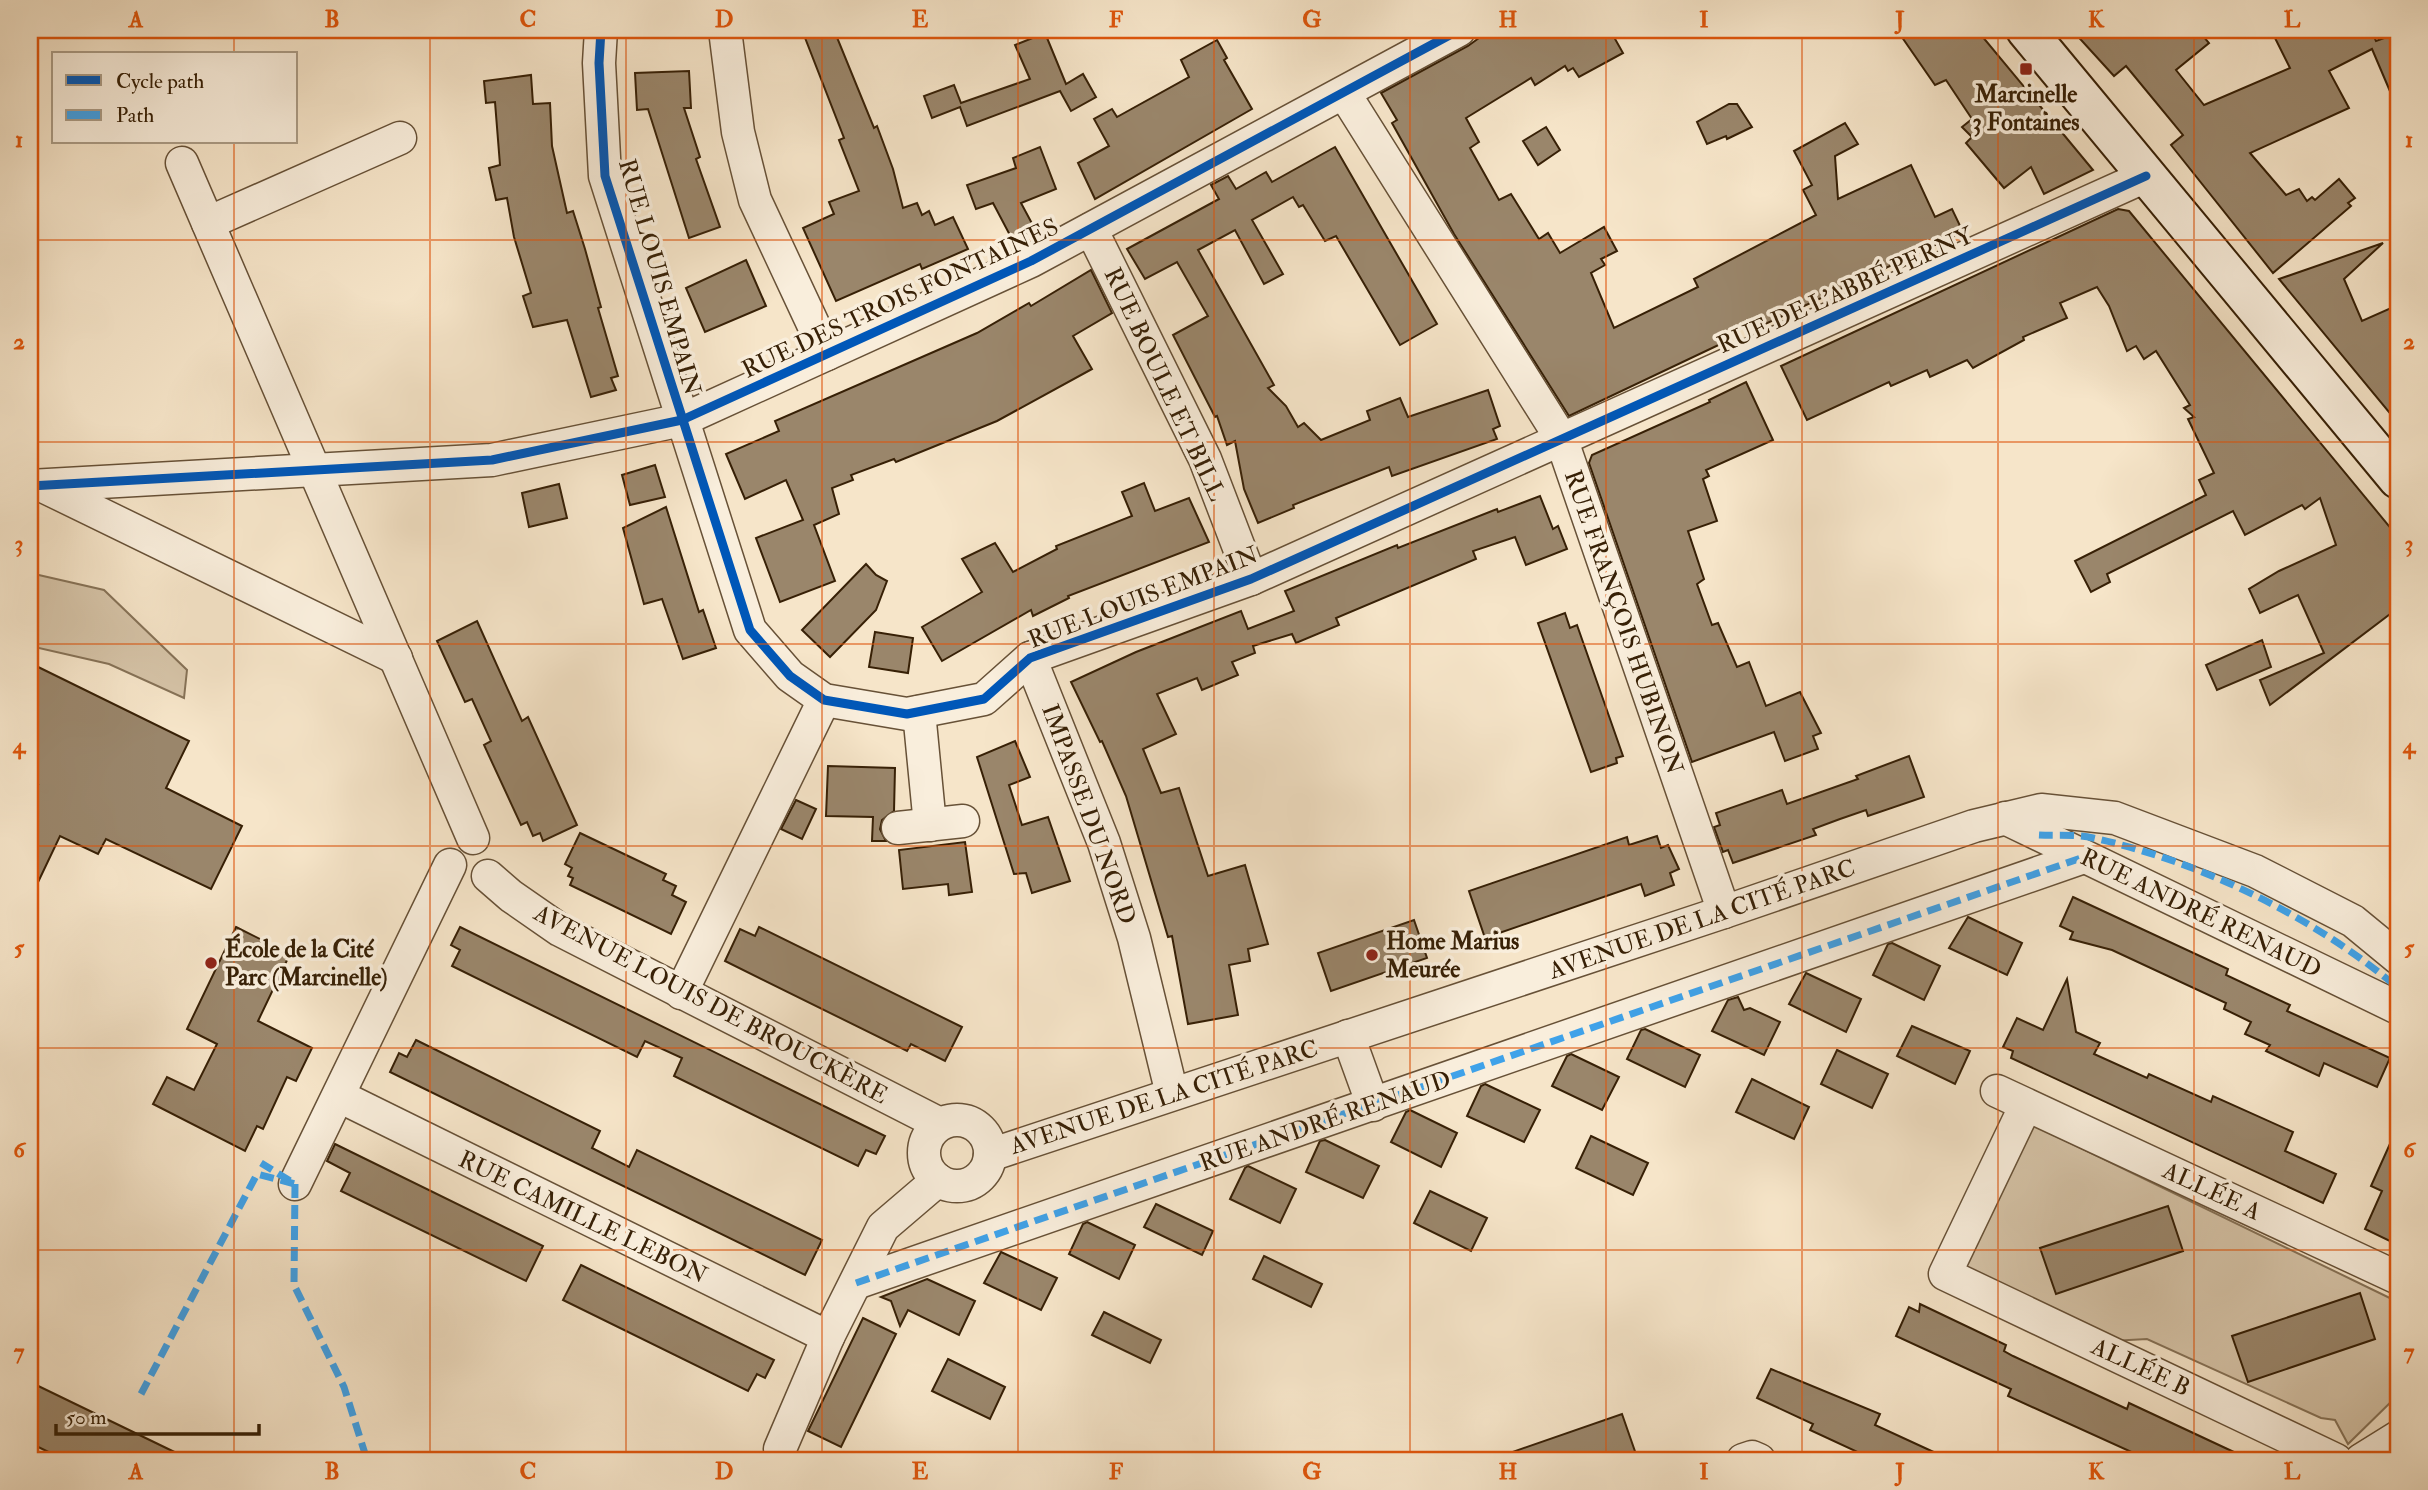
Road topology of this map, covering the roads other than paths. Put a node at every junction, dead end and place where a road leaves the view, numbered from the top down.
1 (601, 30) edge
2 (725, 30) edge
3 (1459, 30) edge
4 (2026, 30) edge
5 (1344, 93) junction
6 (400, 138) dead end
7 (182, 163) dead end
8 (2146, 176) junction
9 (208, 223) junction
10 (1091, 229) junction
11 (827, 354) junction
12 (682, 420) junction
13 (1561, 438) junction
14 (315, 470) junction
15 (2398, 479) edge
16 (36, 486) edge
17 (1251, 579) junction
18 (396, 658) junction
19 (1030, 658) junction
20 (824, 700) junction
21 (919, 712) junction
22 (2005, 818) junction
23 (963, 821) dead end
24 (930, 825) junction
25 (898, 828) dead end
26 (473, 838) junction
27 (2084, 857) junction
28 (450, 865) junction
29 (488, 876) junction
30 (1724, 912) junction
31 (2398, 958) edge
32 (681, 993) junction
33 (2398, 1008) edge
34 (1348, 1036) junction
35 (1997, 1091) dead end
36 (1172, 1094) junction
37 (339, 1096) junction
38 (1373, 1105) junction
39 (2026, 1105) junction
40 (940, 1124) junction
41 (990, 1155) junction
42 (938, 1180) junction
43 (295, 1184) dead end
44 (2398, 1278) edge
45 (856, 1283) junction
46 (828, 1338) junction
47 (2398, 1437) edge
48 (780, 1449) dead end
49 (1743, 1460) edge
50 (1759, 1460) edge
51 (2336, 1460) edge
52 (2361, 1460) edge

1 - 12 street, RUE LOUIS EMPAIN
2 - 11 street
3 - 5 street, RUE DES TROIS FONTAINES
4 - 8 main road
5 - 10 street, RUE DES TROIS FONTAINES
5 - 13 street, RUE FRANÇOIS HUBINON
6 - 9 street
7 - 9 street
8 - 13 street, RUE DE L’ABBÉ PERNY
8 - 15 main road
9 - 14 street
10 - 11 street, RUE DES TROIS FONTAINES
10 - 17 street, RUE BOULE ET BILL
11 - 12 street, RUE DES TROIS FONTAINES
12 - 14 street, RUE DES TROIS FONTAINES
12 - 20 street, RUE LOUIS EMPAIN
13 - 17 street, RUE LOUIS EMPAIN
13 - 30 street, RUE FRANÇOIS HUBINON
14 - 16 street, RUE DES TROIS FONTAINES
14 - 18 street
16 - 18 street
17 - 19 street, RUE LOUIS EMPAIN
18 - 26 street
19 - 21 street, RUE LOUIS EMPAIN
19 - 36 street, IMPASSE DU NORD
20 - 21 street, RUE LOUIS EMPAIN
20 - 32 street
21 - 24 street
22 - 27 street, RUE ANDRÉ RENAUD
22 - 30 street, AVENUE DE LA CITÉ PARC
22 - 31 street, AVENUE DE LA CITÉ PARC
23 - 24 street
24 - 25 street
26 - 28 street
26 - 29 street
27 - 33 street, RUE ANDRÉ RENAUD
27 - 38 street, RUE ANDRÉ RENAUD
28 - 29 street
28 - 37 street
29 - 32 street, AVENUE LOUIS DE BROUCKÈRE
30 - 34 street, AVENUE DE LA CITÉ PARC
32 - 40 street, AVENUE LOUIS DE BROUCKÈRE
34 - 36 street, AVENUE DE LA CITÉ PARC
34 - 38 street
35 - 39 street, ALLÉE A
36 - 41 street, AVENUE DE LA CITÉ PARC
37 - 43 street
37 - 46 street, RUE CAMILLE LEBON
38 - 45 street, RUE ANDRÉ RENAUD
39 - 44 street, ALLÉE A
39 - 51 street, ALLÉE B
40 - 41 street
40 - 42 street
41 - 42 street
42 - 45 street
45 - 46 street
46 - 48 street
47 - 52 street
49 - 50 street

